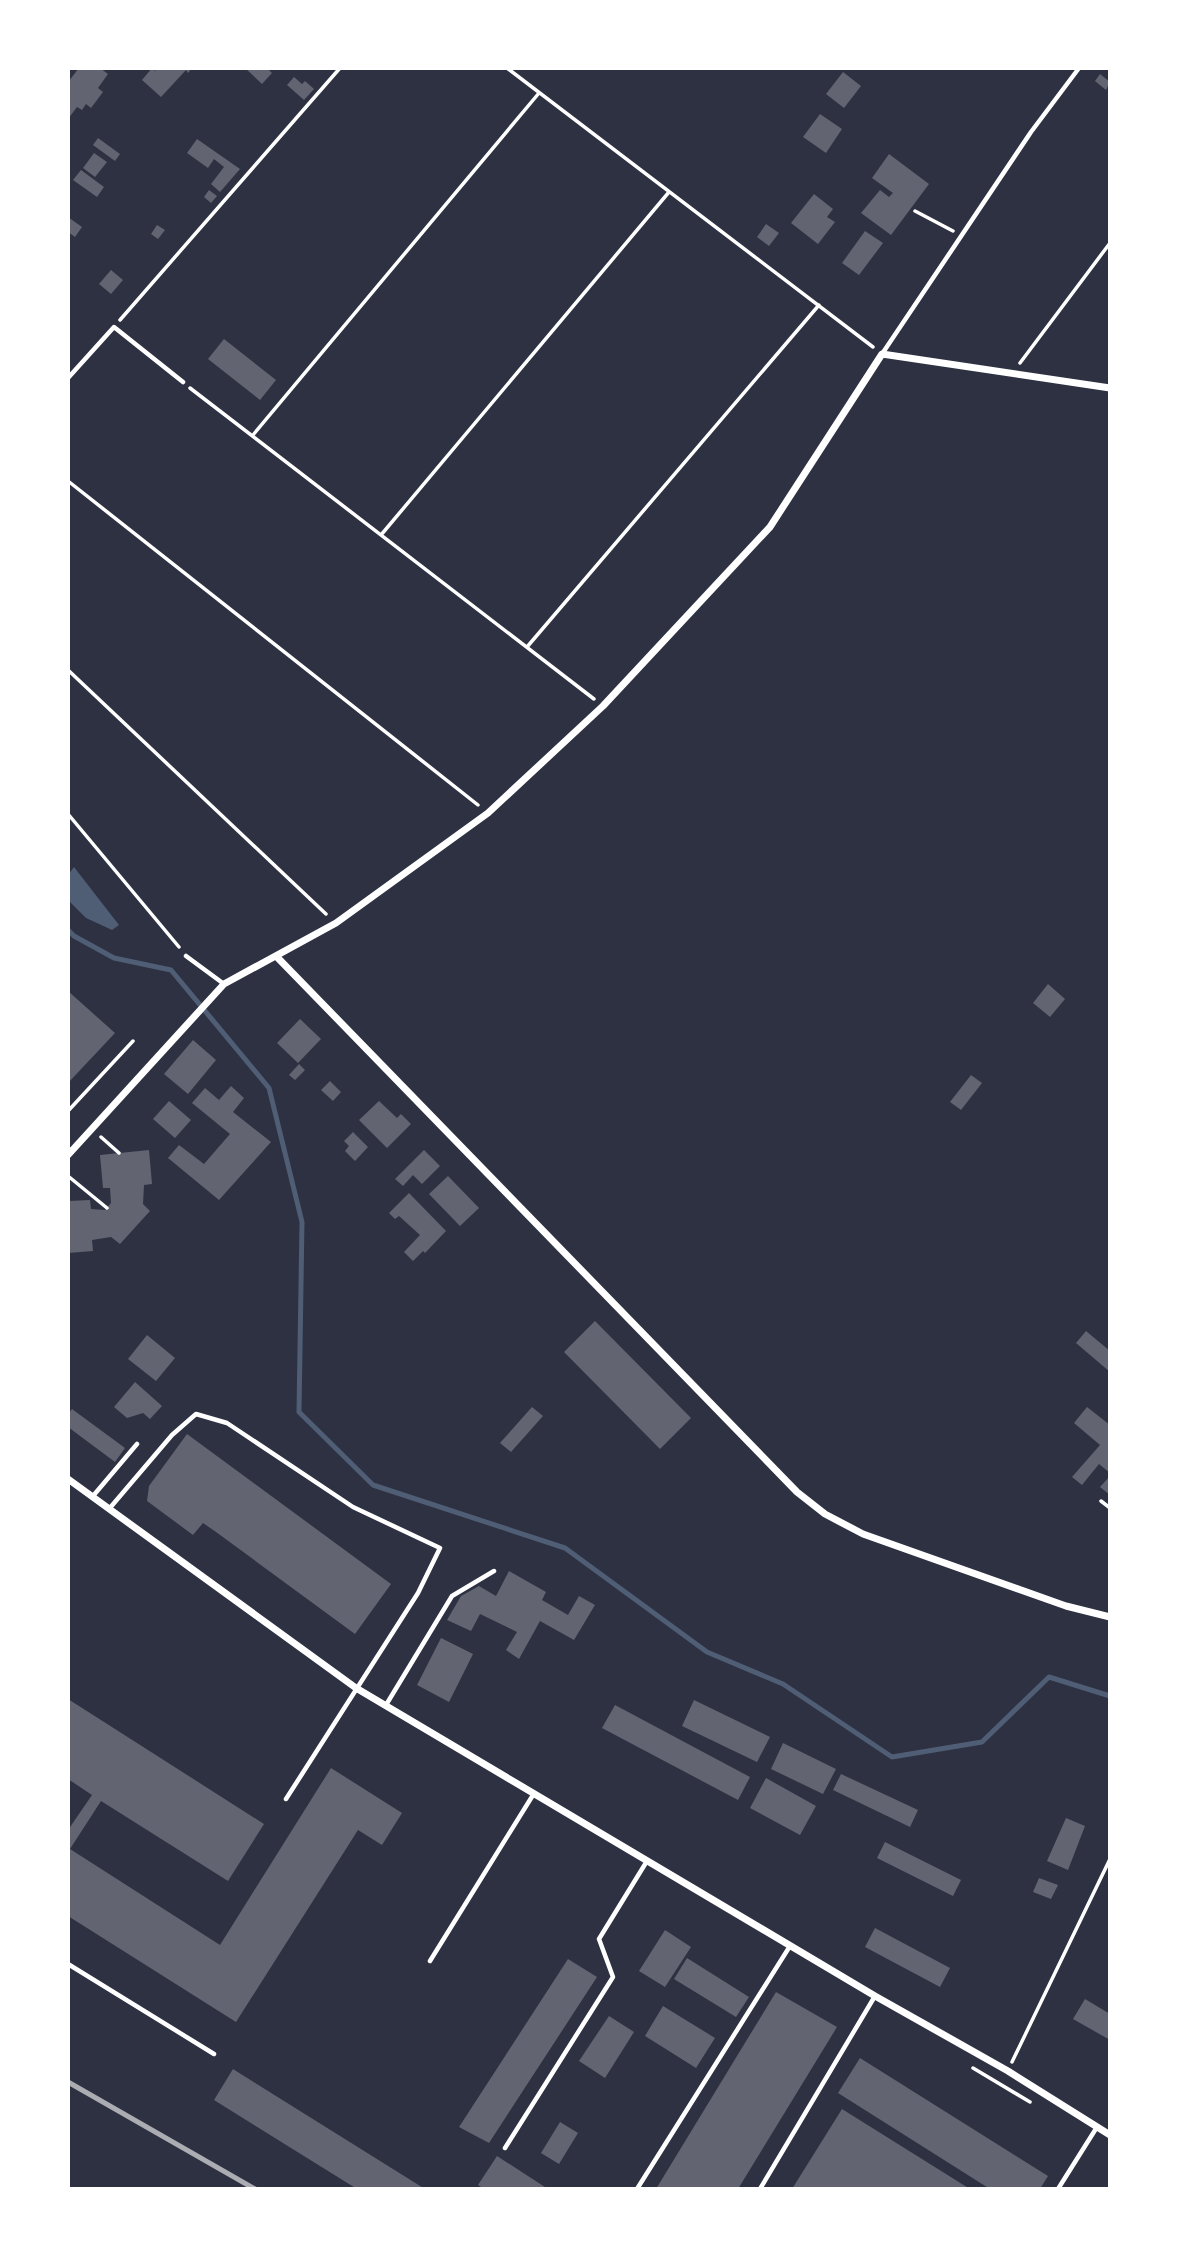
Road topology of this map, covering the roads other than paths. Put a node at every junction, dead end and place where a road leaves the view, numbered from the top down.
1 (1079, 68) edge
2 (882, 354) junction
3 (68, 378) edge
4 (183, 382) road end
5 (1110, 388) edge
6 (186, 956) road end
7 (276, 956) junction
8 (224, 984) junction
9 (68, 1155) edge
10 (137, 1444) dead end
11 (68, 1479) edge
12 (92, 1497) junction
13 (109, 1509) junction
14 (494, 1571) dead end
15 (1110, 1617) edge
16 (356, 1688) junction
17 (386, 1706) junction
18 (533, 1795) junction
19 (286, 1799) dead end
20 (647, 1861) junction
21 (790, 1946) junction
22 (430, 1961) dead end
23 (68, 1964) edge
24 (875, 1996) junction
25 (214, 2054) dead end
26 (1097, 2127) junction
27 (1110, 2135) edge
28 (505, 2148) dead end
29 (637, 2189) edge
30 (760, 2189) edge
31 (1058, 2189) edge

1 - 2 lane
2 - 5 street
2 - 7 street
3 - 4 lane
6 - 8 lane
7 - 8 street
7 - 15 street
8 - 9 street
10 - 12 lane
11 - 12 street
12 - 13 street
13 - 16 street
13 - 16 lane
14 - 17 lane
16 - 17 street
16 - 19 lane
17 - 18 street
18 - 20 street
18 - 22 lane
20 - 21 street
20 - 28 lane
21 - 24 street
21 - 29 lane
23 - 25 lane
24 - 26 street
24 - 30 lane
26 - 27 street
26 - 31 lane

